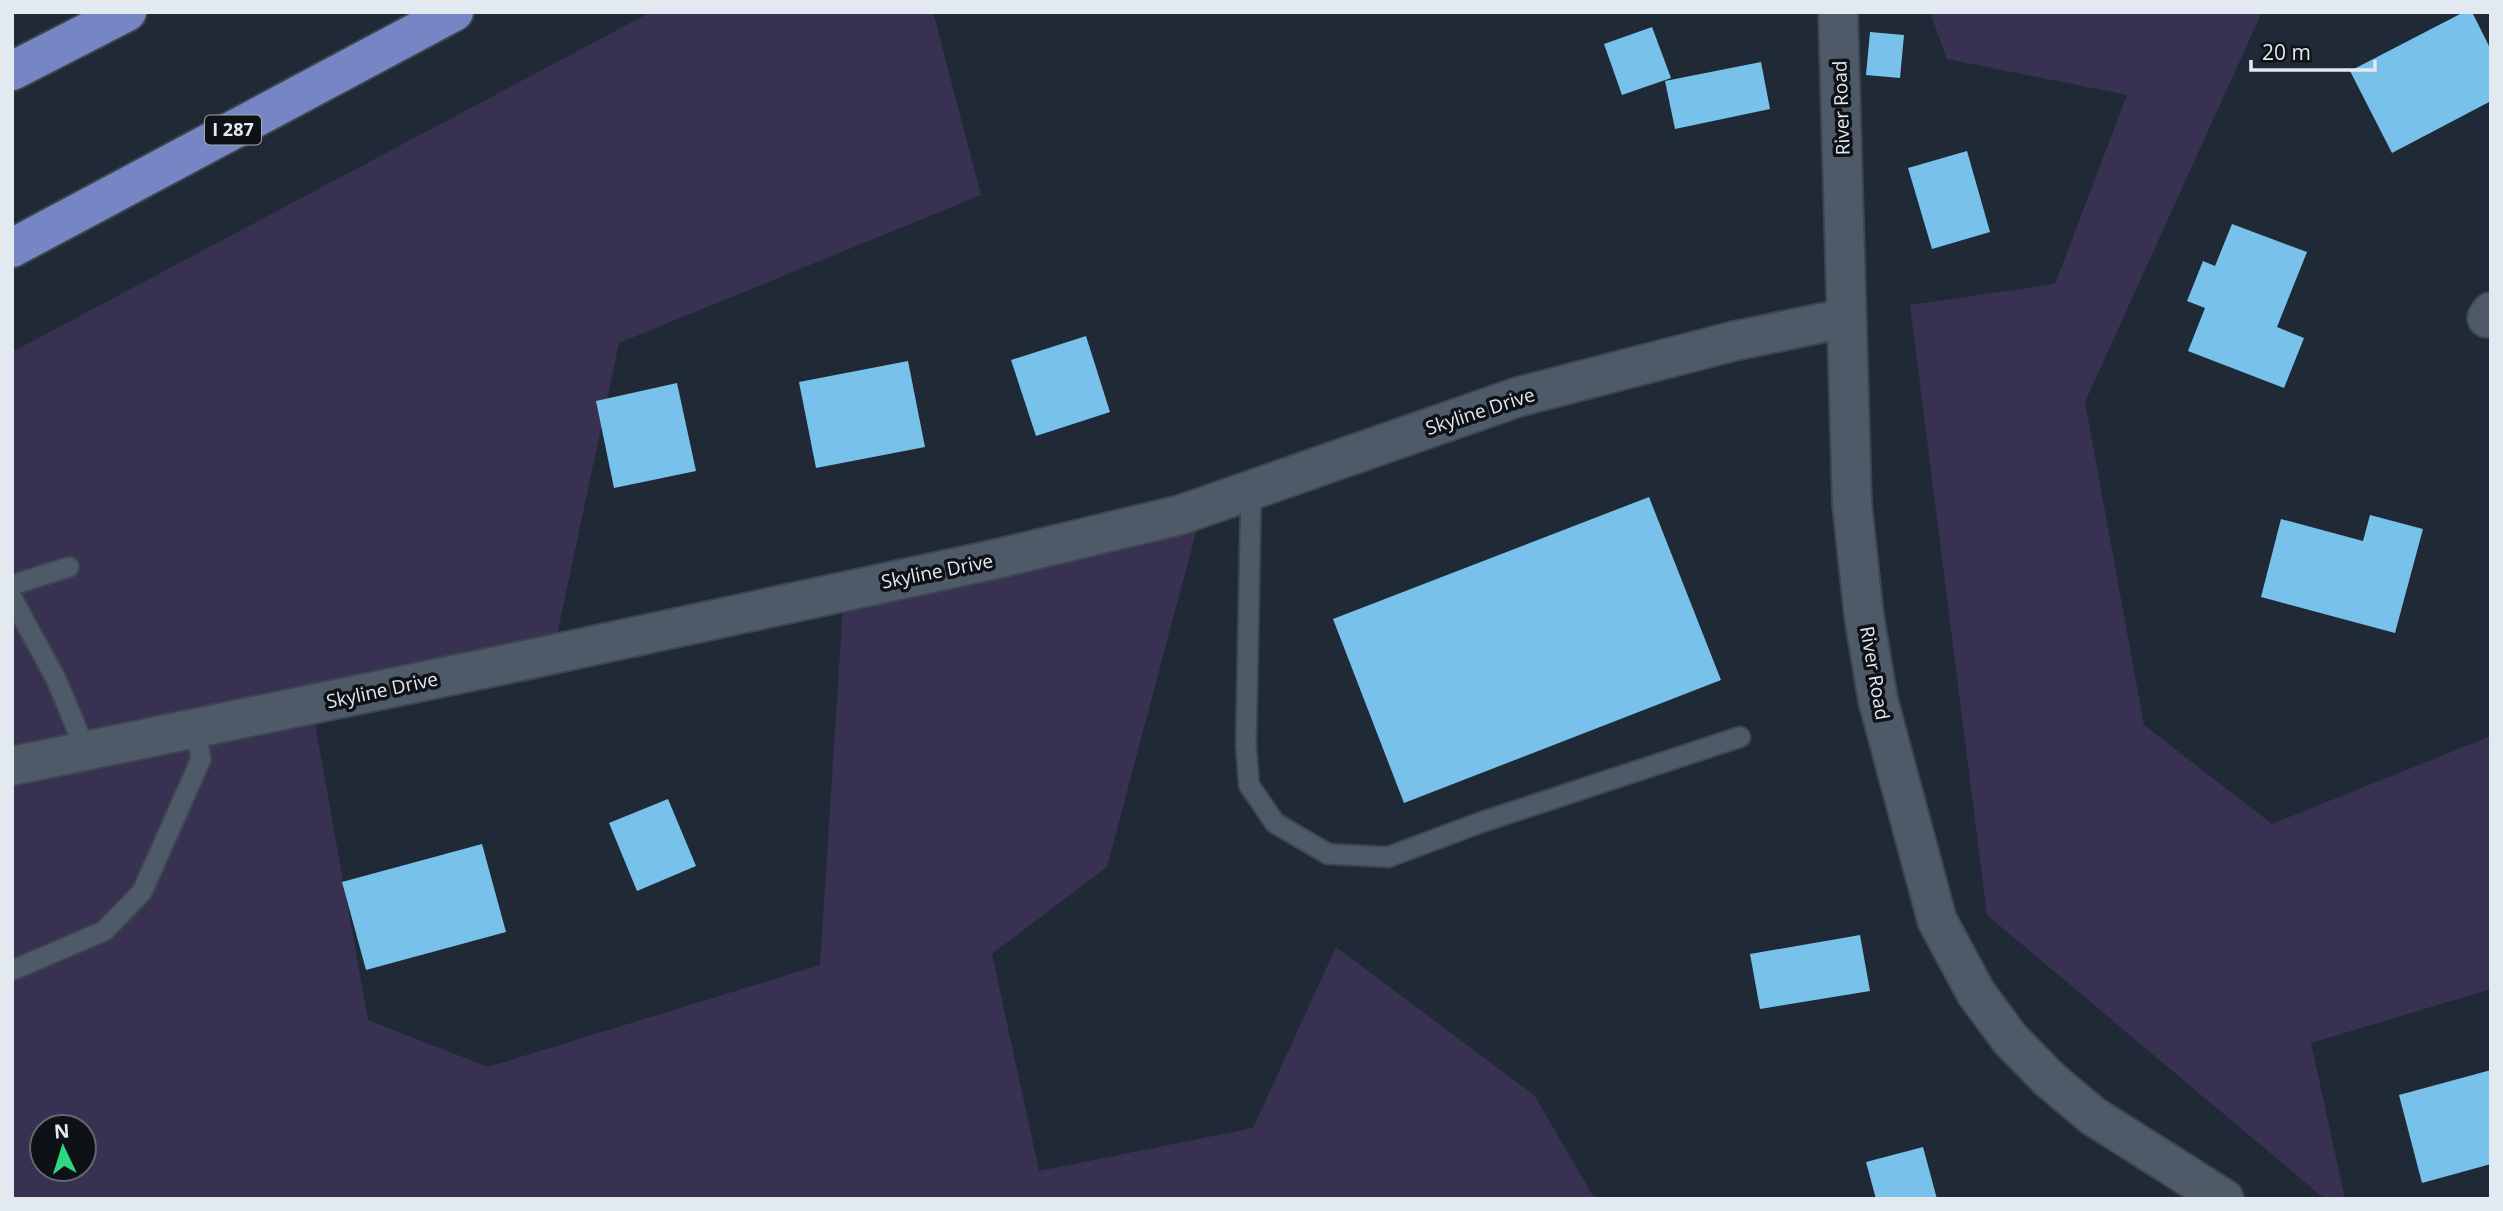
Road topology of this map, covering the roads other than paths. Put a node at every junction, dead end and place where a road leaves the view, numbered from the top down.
1 (127, 12) edge
2 (454, 12) edge
3 (1838, 12) edge
4 (12, 71) edge
5 (12, 248) edge
6 (1846, 318) junction
7 (1251, 490) junction
8 (69, 567) dead end
9 (12, 585) edge
10 (12, 598) edge
11 (195, 728) junction
12 (1740, 737) dead end
13 (86, 751) junction
14 (12, 766) edge
15 (13, 970) edge
16 (2224, 1199) edge

1 - 4 highway
2 - 5 highway, I 287
3 - 6 street, River Road
6 - 7 street, Skyline Drive
6 - 16 street, River Road
7 - 11 street, Skyline Drive
7 - 12 lane
8 - 9 lane
10 - 13 lane
11 - 13 street, Skyline Drive
11 - 15 lane
13 - 14 street, Skyline Drive

